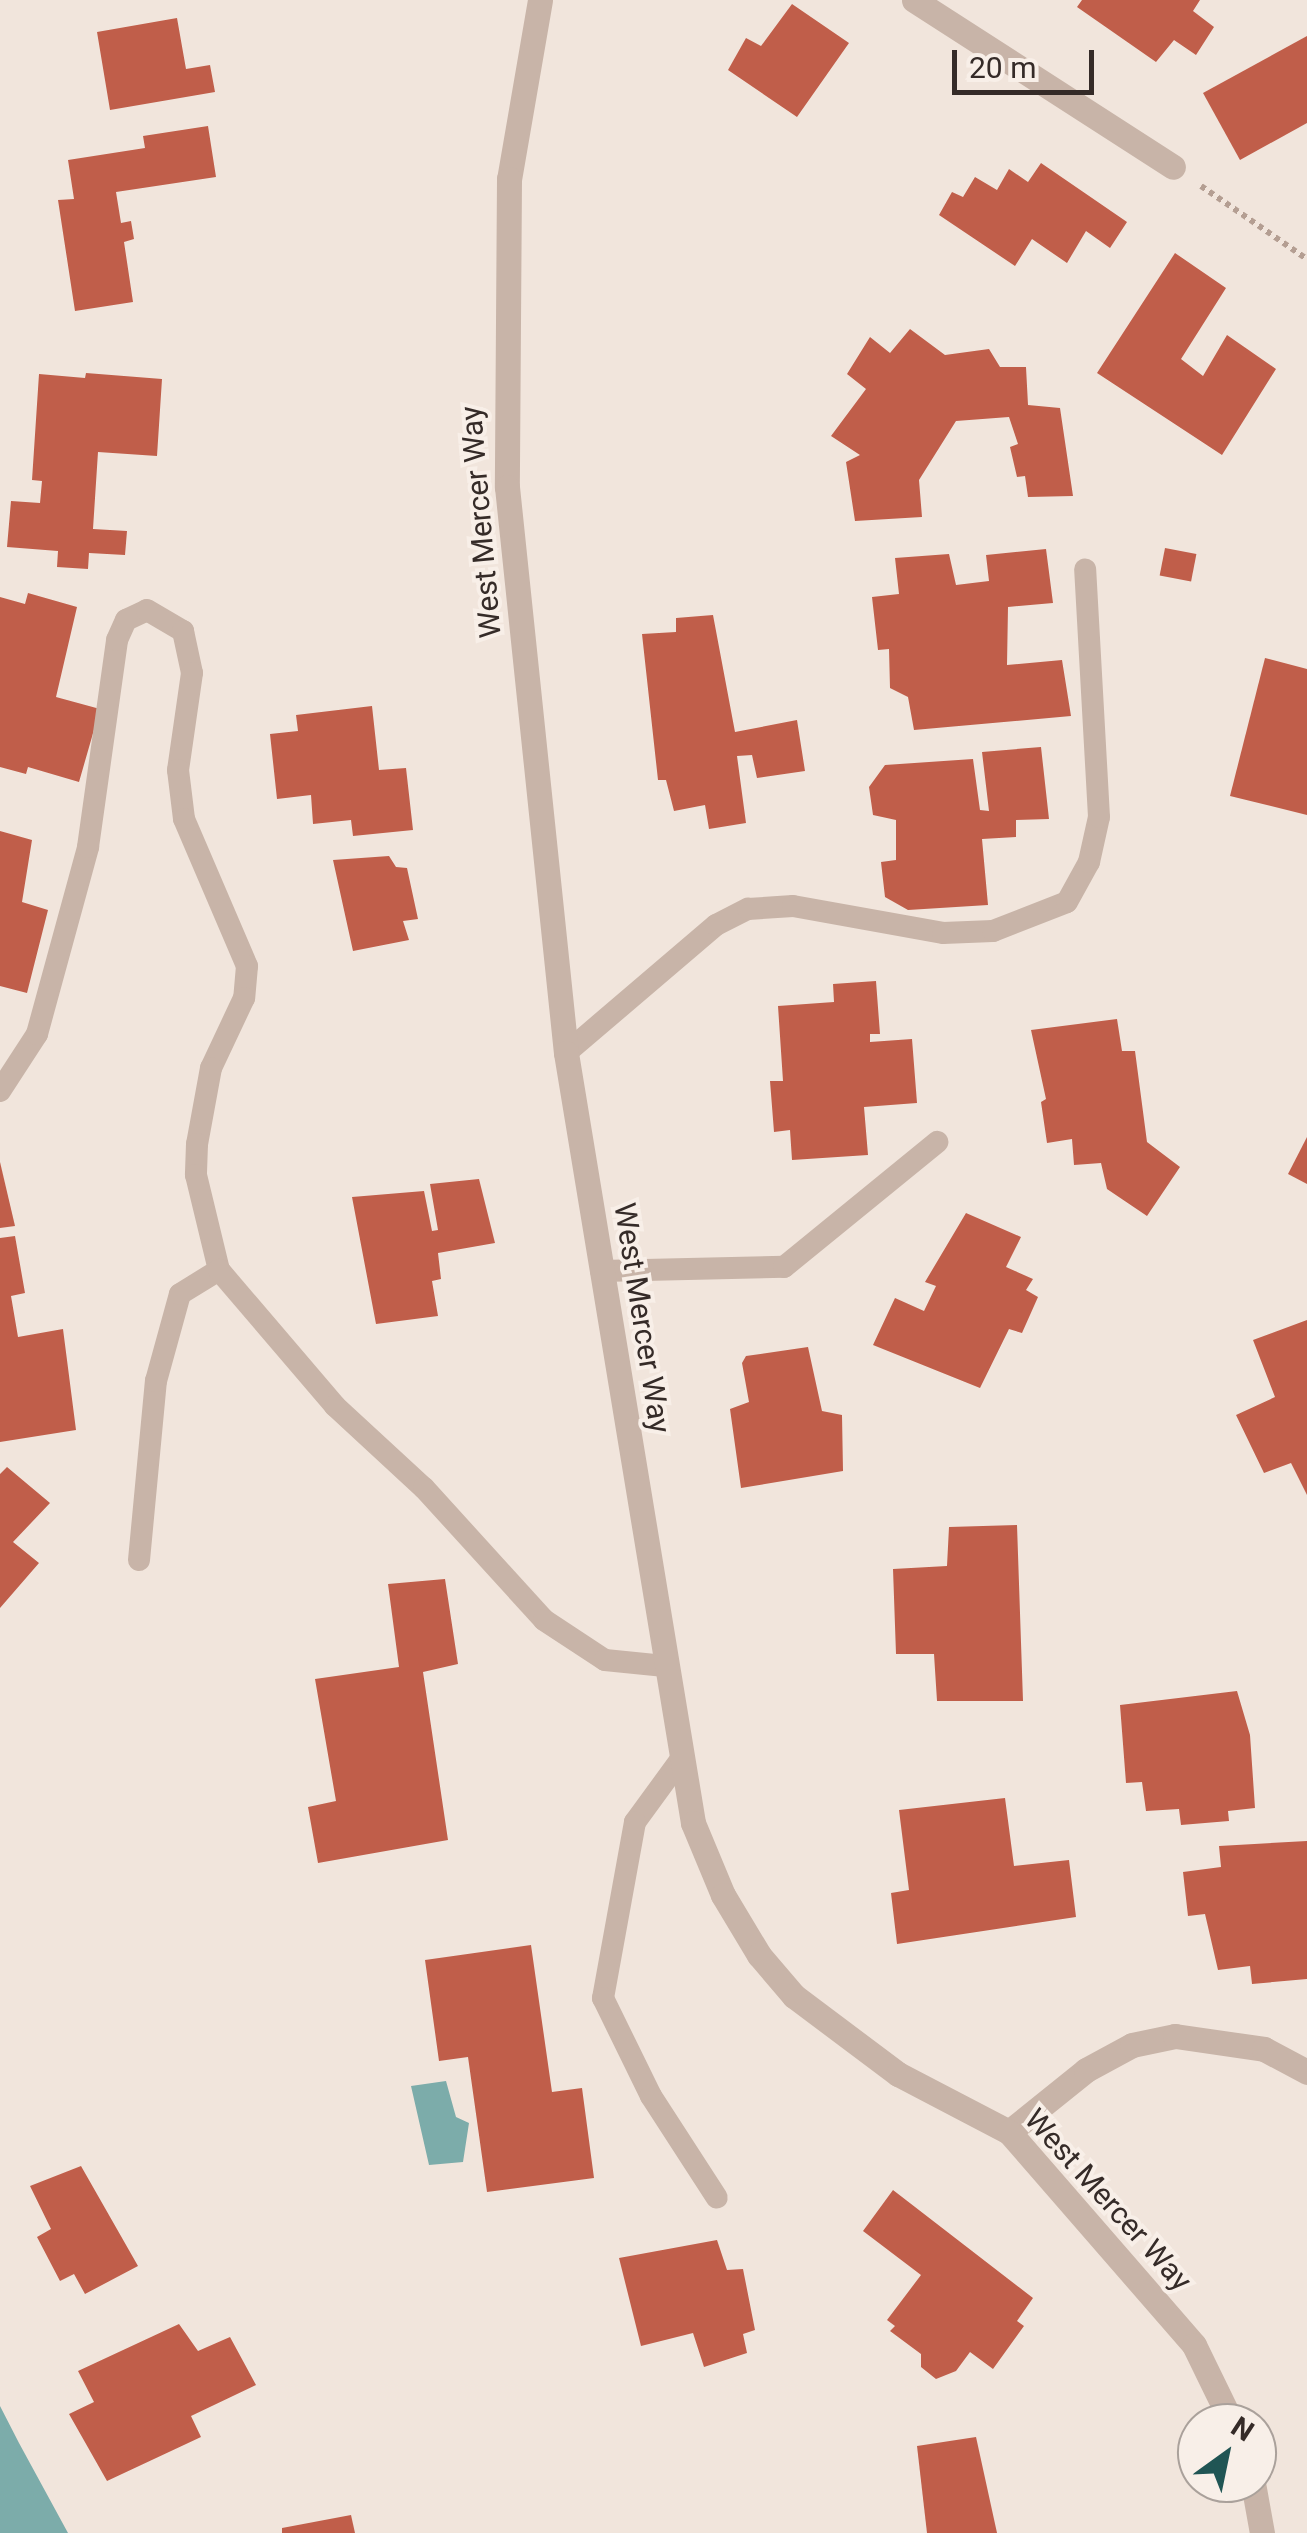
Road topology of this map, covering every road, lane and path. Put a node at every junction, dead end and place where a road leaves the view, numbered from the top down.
1 (540, 0) edge
2 (914, 0) edge
3 (1174, 167) joint
4 (1307, 259) edge
5 (1085, 569) dead end
6 (566, 1054) junction
7 (0, 1091) edge
8 (937, 1142) dead end
9 (219, 1270) junction
10 (601, 1271) junction
11 (138, 1560) dead end
12 (666, 1666) junction
13 (681, 1759) junction
14 (1307, 2072) edge
15 (1010, 2132) junction
16 (717, 2198) dead end
17 (1222, 2403) edge
18 (1257, 2503) edge
19 (1262, 2533) edge

1 - 6 street, West Mercer Way
2 - 3 street
3 - 4 path
5 - 6 lane
6 - 10 street, West Mercer Way
7 - 9 lane
8 - 10 lane
9 - 11 lane
9 - 12 lane
10 - 12 street, West Mercer Way
12 - 13 street, West Mercer Way
13 - 15 street, West Mercer Way
13 - 16 lane
14 - 15 street
15 - 17 street, West Mercer Way
18 - 19 street

